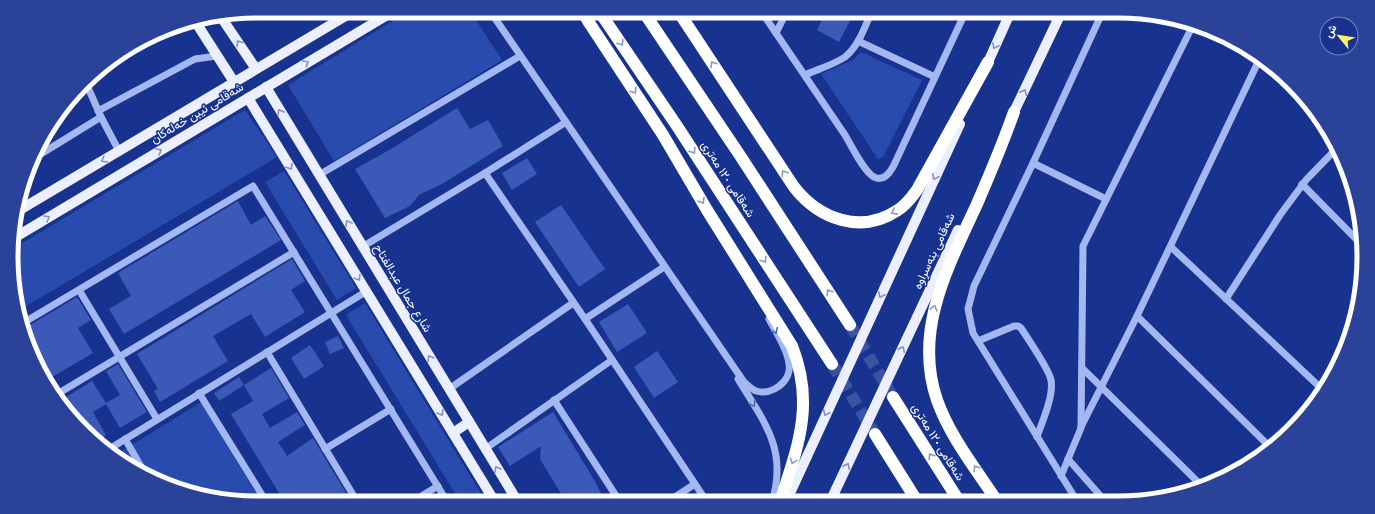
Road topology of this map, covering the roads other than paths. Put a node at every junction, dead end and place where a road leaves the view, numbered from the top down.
1 (342, 18) edge
2 (382, 18) edge
3 (495, 18) edge
4 (586, 18) edge
5 (604, 18) edge
6 (648, 18) edge
7 (683, 18) edge
8 (766, 18) edge
9 (784, 18) edge
10 (869, 18) edge
11 (963, 18) edge
12 (1008, 18) edge
13 (1059, 18) edge
14 (1100, 18) edge
15 (223, 21) edge
16 (198, 25) edge
17 (1191, 30) edge
18 (776, 33) junction
19 (858, 41) junction
20 (217, 56) junction
21 (520, 56) junction
22 (988, 62) junction
23 (1258, 63) edge
24 (256, 70) junction
25 (805, 75) junction
26 (935, 77) junction
27 (234, 82) junction
28 (266, 87) junction
29 (88, 88) edge
30 (248, 98) junction
31 (1014, 112) junction
32 (100, 114) junction
33 (566, 122) junction
34 (119, 151) junction
35 (1333, 152) edge
36 (42, 153) edge
37 (1033, 163) junction
38 (485, 173) junction
39 (319, 176) junction
40 (1302, 184) junction
41 (1106, 199) junction
42 (23, 208) edge
43 (19, 235) edge
44 (1356, 239) edge
45 (362, 247) junction
46 (1171, 247) junction
47 (294, 252) junction
48 (738, 259) junction
49 (664, 266) junction
50 (79, 290) junction
51 (367, 291) junction
52 (1226, 299) junction
53 (573, 303) junction
54 (331, 313) junction
55 (1137, 316) junction
56 (585, 320) junction
57 (27, 321) edge
58 (850, 325) tunnel mouth
59 (711, 334) junction
60 (978, 341) junction
61 (267, 352) junction
62 (120, 356) junction
63 (612, 360) junction
64 (832, 364) tunnel mouth
65 (1082, 368) junction
66 (1319, 386) edge
67 (1102, 387) junction
68 (448, 388) junction
69 (60, 392) edge
70 (199, 394) junction
71 (893, 397) tunnel mouth
72 (554, 400) junction
73 (390, 409) junction
74 (157, 419) junction
75 (469, 422) junction
76 (1081, 428) junction
77 (453, 433) junction
78 (875, 434) tunnel mouth
79 (1037, 437) junction
80 (124, 439) junction
81 (1267, 444) edge
82 (112, 447) edge
83 (325, 449) junction
84 (485, 449) junction
85 (1068, 459) junction
86 (140, 466) edge
87 (1061, 476) junction
88 (1198, 482) edge
89 (695, 484) junction
90 (438, 486) junction
91 (263, 496) edge
92 (354, 496) edge
93 (422, 496) edge
94 (444, 496) edge
95 (491, 496) edge
96 (514, 496) edge
97 (616, 496) edge
98 (676, 496) edge
99 (703, 496) edge
100 (773, 496) edge
101 (782, 496) edge
102 (789, 496) edge
103 (833, 496) edge
104 (914, 496) edge
105 (956, 496) edge
106 (994, 496) edge
107 (1074, 496) edge
108 (1101, 496) edge

1 - 24 main road, شەقامی ئیبن خەلەکان
28 -> 2 main road, شەقامی ئیبن خەلەکان
3 - 21 street
4 -> 48 highway
5 -> 64 highway, شەقامی ١٢٠ مەتری
58 -> 6 highway, شەقامی ١٢٠ مەتری
22 -> 7 highway
8 - 18 street
9 - 18 street
10 - 19 street
11 - 26 street
12 -> 22 main road
31 -> 13 main road, شەقامی بنەسراوە
14 - 37 street
24 -> 15 main road
16 - 20 main road
17 - 41 street
18 - 25 street
19 - 25 street
19 - 26 street
20 - 27 main road
20 - 32 street
21 - 33 street
21 - 39 street
22 -> 102 main road
23 - 46 street
24 - 27 main road, شەقامی ئیبن خەلەکان
25 - 26 street
27 - 34 main road, شەقامی ئیبن خەلەکان
28 - 30 main road, شەقامی ئیبن خەلەکان
39 -> 28 main road, شارع جمال عبدالفتاح
29 - 32 street
43 -> 30 main road, شەقامی ئیبن خەلەکان
30 -> 51 main road
103 -> 31 main road, شەقامی بنەسراوە
106 -> 31 highway
32 - 34 street
32 - 36 street
33 - 38 street
33 - 49 street
34 -> 42 main road, شەقامی ئیبن خەلەکان
35 - 40 street
37 - 41 street
37 - 60 street
38 - 45 street
38 - 53 street
45 -> 39 main road, شارع جمال عبدالفتاح
40 - 44 street
40 - 52 street
41 - 65 street
68 -> 45 main road, شارع جمال عبدالفتاح
46 - 52 street
46 - 55 street
47 - 50 street
47 - 54 street
47 - 62 street
48 -> 59 street
48 -> 101 highway
49 - 56 street
49 - 59 street
50 - 57 street
50 - 62 street
51 - 54 street
51 -> 77 main road
52 - 66 street
53 - 56 street
53 - 68 street
54 - 61 street
54 - 73 street
55 - 67 street
55 - 81 street
56 - 63 street
59 -> 100 street
60 - 79 street
60 - 79 street
61 - 70 street
61 - 83 street
62 - 69 street
62 - 74 street
63 - 72 street
63 - 89 street
65 - 67 street
65 - 76 street
67 - 76 street
67 - 88 street
68 - 75 main road, شارع جمال عبدالفتاح
70 - 74 street
70 - 91 street
105 -> 71 highway, شەقامی ١٢٠ مەتری
72 - 84 street
72 - 97 street
73 - 83 street
73 - 90 street
74 - 80 street
75 - 77 main road
75 - 84 main road, شارع جمال عبدالفتاح
76 - 85 street
77 - 95 main road
78 - 104 highway
79 - 87 street
80 - 82 street
80 - 86 street
83 - 92 street
96 -> 84 main road, شارع جمال عبدالفتاح
85 - 87 street
85 - 108 street
87 - 107 street
89 - 98 street
89 - 99 street
90 - 93 street
90 - 94 street

